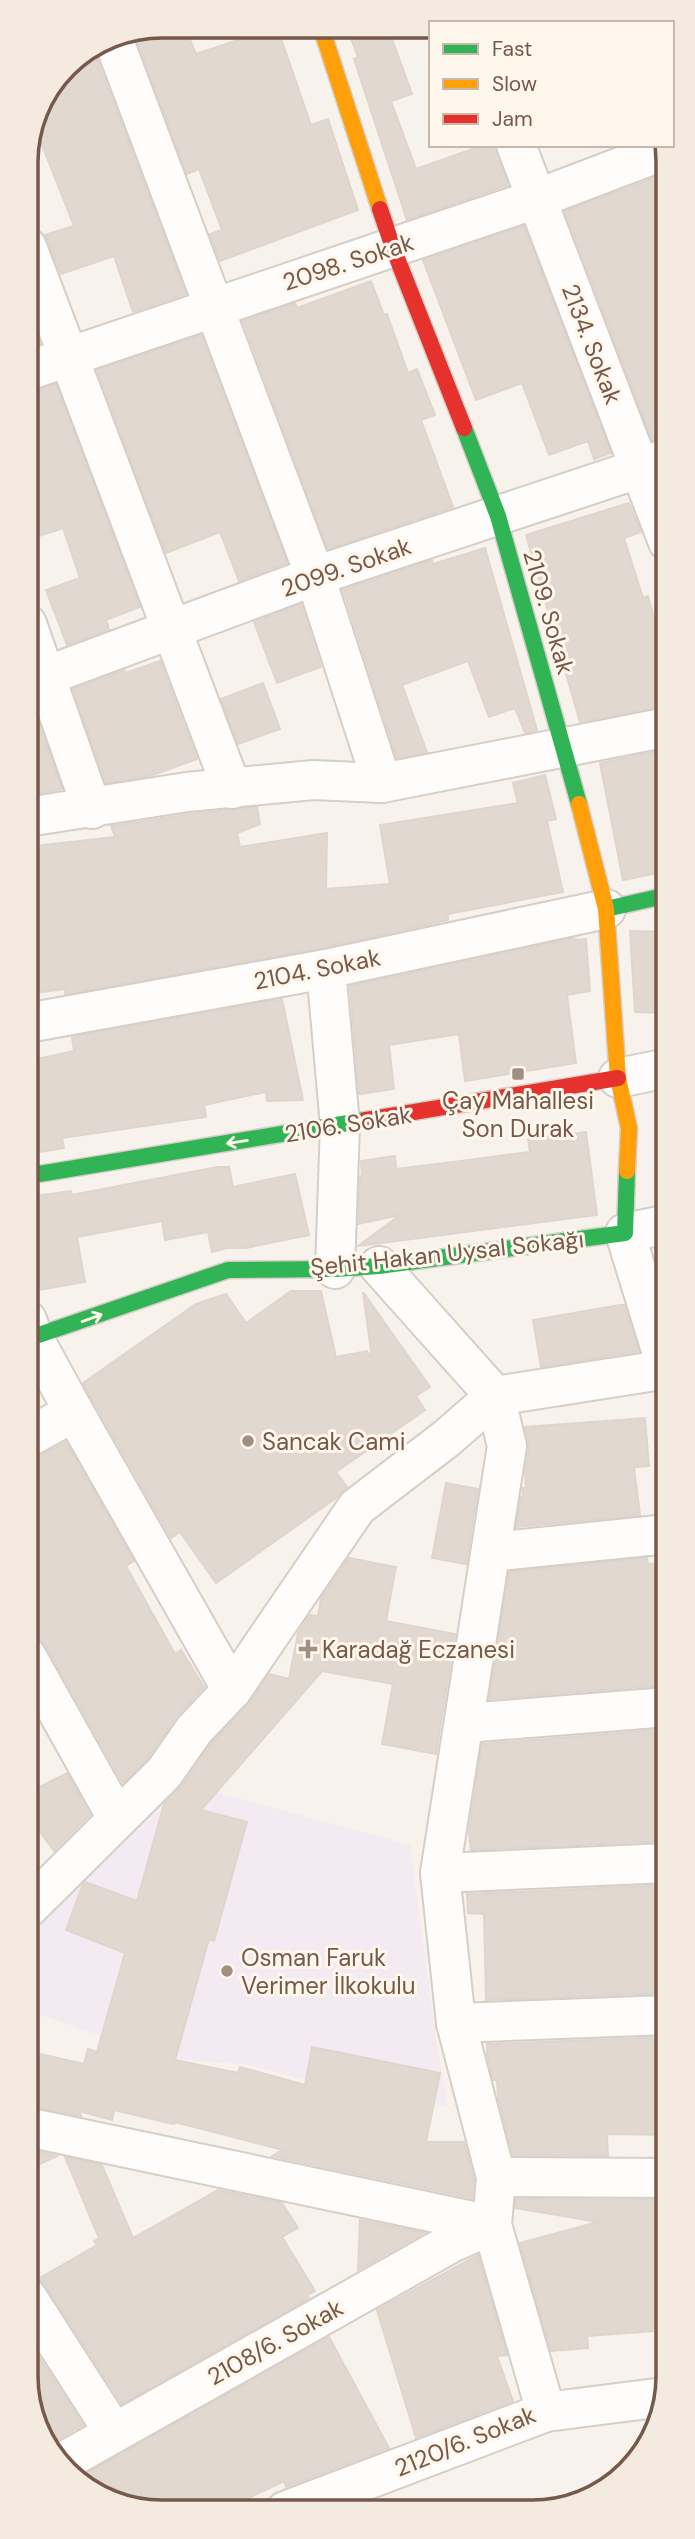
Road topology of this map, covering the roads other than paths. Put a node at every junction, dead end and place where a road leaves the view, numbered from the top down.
1 (325, 38) edge
2 (116, 47) edge
3 (517, 147) edge
4 (655, 153) edge
5 (536, 199) junction
6 (393, 248) junction
7 (39, 279) edge
8 (215, 306) junction
9 (68, 357) junction
10 (39, 367) edge
11 (654, 463) edge
12 (498, 516) junction
13 (315, 576) junction
14 (174, 630) junction
15 (39, 678) edge
16 (39, 685) edge
17 (656, 730) edge
18 (565, 749) junction
19 (382, 783) junction
20 (232, 789) junction
21 (92, 809) junction
22 (39, 816) edge
23 (656, 898) edge
24 (606, 909) junction
25 (326, 969) junction
26 (39, 1021) edge
27 (656, 1070) edge
28 (618, 1078) junction
29 (340, 1125) junction
30 (39, 1174) edge
31 (656, 1227) edge
32 (625, 1233) junction
33 (379, 1266) junction
34 (335, 1269) junction
35 (38, 1330) edge
36 (656, 1332) edge
37 (38, 1350) edge
38 (656, 1373) edge
39 (495, 1396) junction
40 (74, 1412) junction
41 (38, 1432) edge
42 (656, 1535) edge
43 (491, 1552) junction
44 (38, 1677) edge
45 (232, 1690) junction
46 (656, 1708) edge
47 (465, 1723) junction
48 (117, 1818) junction
49 (656, 1864) edge
50 (440, 1873) junction
51 (38, 1898) edge
52 (656, 2015) edge
53 (456, 2023) junction
54 (38, 2129) edge
55 (496, 2177) junction
56 (656, 2178) edge
57 (492, 2225) junction
58 (38, 2314) edge
59 (654, 2398) edge
60 (546, 2412) junction
61 (113, 2431) junction
62 (69, 2458) edge
63 (314, 2500) edge

1 - 6 main road, 2109. Sokak
2 - 8 street
3 - 5 street, 2134. Sokak
4 - 5 street, 2098. Sokak
5 - 6 street, 2098. Sokak
5 - 11 street, 2134. Sokak
6 - 8 street, 2098. Sokak
6 - 12 main road, 2109. Sokak
7 - 9 street
8 - 9 street, 2098. Sokak
8 - 13 street
9 - 10 street, 2098. Sokak
9 - 14 street
11 - 12 street, 2099. Sokak
12 - 13 street, 2099. Sokak
12 - 18 main road, 2109. Sokak
13 - 14 street, 2099. Sokak
13 - 19 street
14 - 15 street, 2099. Sokak
14 - 20 street
16 - 21 street
17 - 18 street
18 - 19 street
18 - 24 main road, 2109. Sokak
19 - 20 street
20 - 21 street
21 - 22 street
23 - 24 main road
24 - 25 street, 2104. Sokak
24 - 28 main road, 2109. Sokak
25 - 26 street, 2104. Sokak
25 - 29 street
27 - 28 street, 2106. Sokak
28 - 29 main road, 2106. Sokak
28 - 32 main road, 2109. Sokak
29 -> 30 main road, 2106. Sokak
29 - 34 street
31 - 32 street, Şehit Hakan Uysal Sokağı
32 - 33 main road, Şehit Hakan Uysal Sokağı
32 - 36 street
33 - 34 main road, Şehit Hakan Uysal Sokağı
33 - 39 street
35 -> 34 main road, Şehit Hakan Uysal Sokağı
37 - 40 street
38 - 39 street
39 - 43 street
39 - 45 street
40 - 41 street
40 - 45 street
42 - 43 street
43 - 47 street
44 - 48 street
45 - 48 street
46 - 47 street
47 - 50 street
48 - 51 street
49 - 50 street
50 - 53 street
52 - 53 street
53 - 55 street
54 - 57 street
55 - 56 street
55 - 57 street
57 - 60 street, 2120/6. Sokak
57 - 61 street, 2108/6. Sokak
58 - 61 street
59 - 60 street
60 - 63 street, 2120/6. Sokak
61 - 62 street, 2108/6. Sokak

